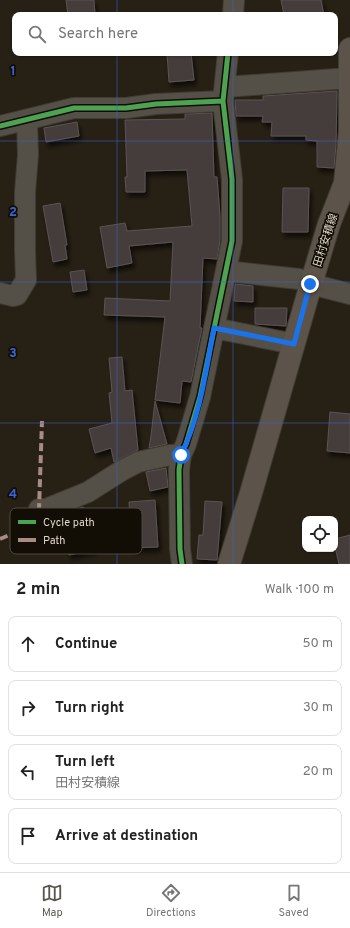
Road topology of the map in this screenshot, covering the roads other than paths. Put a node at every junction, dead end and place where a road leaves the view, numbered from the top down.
1 (234, 0) edge
2 (233, 12) edge
3 (350, 49) edge
4 (228, 56) edge
5 (350, 78) edge
6 (224, 94) junction
7 (28, 120) junction
8 (0, 126) edge
9 (226, 271) junction
10 (310, 284) junction
11 (0, 293) edge
12 (350, 294) edge
13 (214, 328) junction
14 (294, 344) junction
15 (181, 455) junction
16 (46, 508) edge
17 (182, 564) edge
18 (229, 564) edge

1 - 2 street
3 - 5 main road, 田村安積線
4 - 6 street
5 - 6 street
5 - 10 main road, 田村安積線
6 - 7 street
6 - 9 street
7 - 8 street
7 - 11 street
9 - 10 street
9 - 13 street
10 - 12 street
10 - 14 main road, 田村安積線
13 - 14 street
13 - 15 street
14 - 18 main road, 田村安積線
15 - 16 street
15 - 17 street

